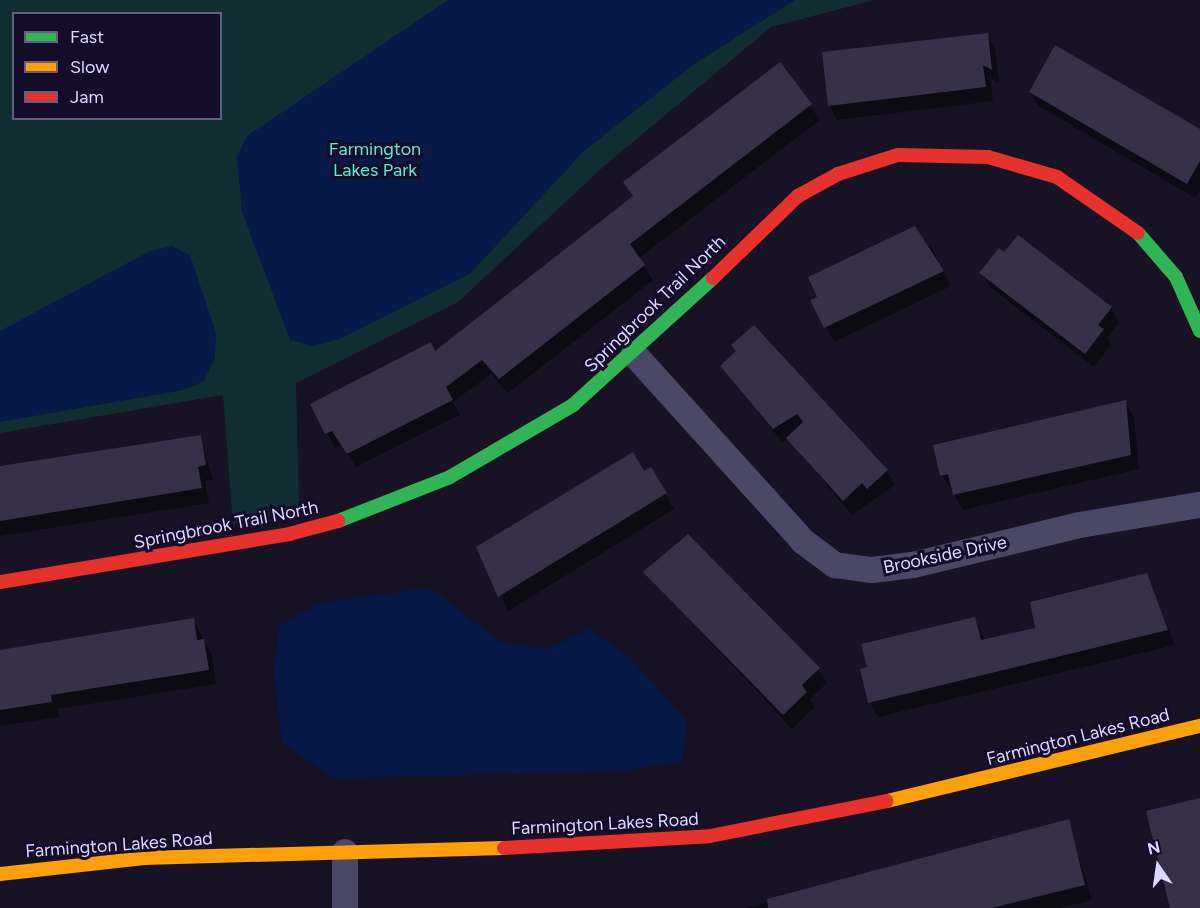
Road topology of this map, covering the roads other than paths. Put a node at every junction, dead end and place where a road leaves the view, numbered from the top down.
1 (1200, 331) edge
2 (634, 354) junction
3 (1200, 505) edge
4 (0, 582) edge
5 (1200, 726) edge
6 (345, 852) junction
7 (0, 874) edge
8 (345, 908) edge

1 - 2 street, Springbrook Trail North
2 - 3 street, Brookside Drive
2 - 4 street, Springbrook Trail North
5 - 6 street, Farmington Lakes Road
6 - 7 street, Farmington Lakes Road
6 - 8 street

